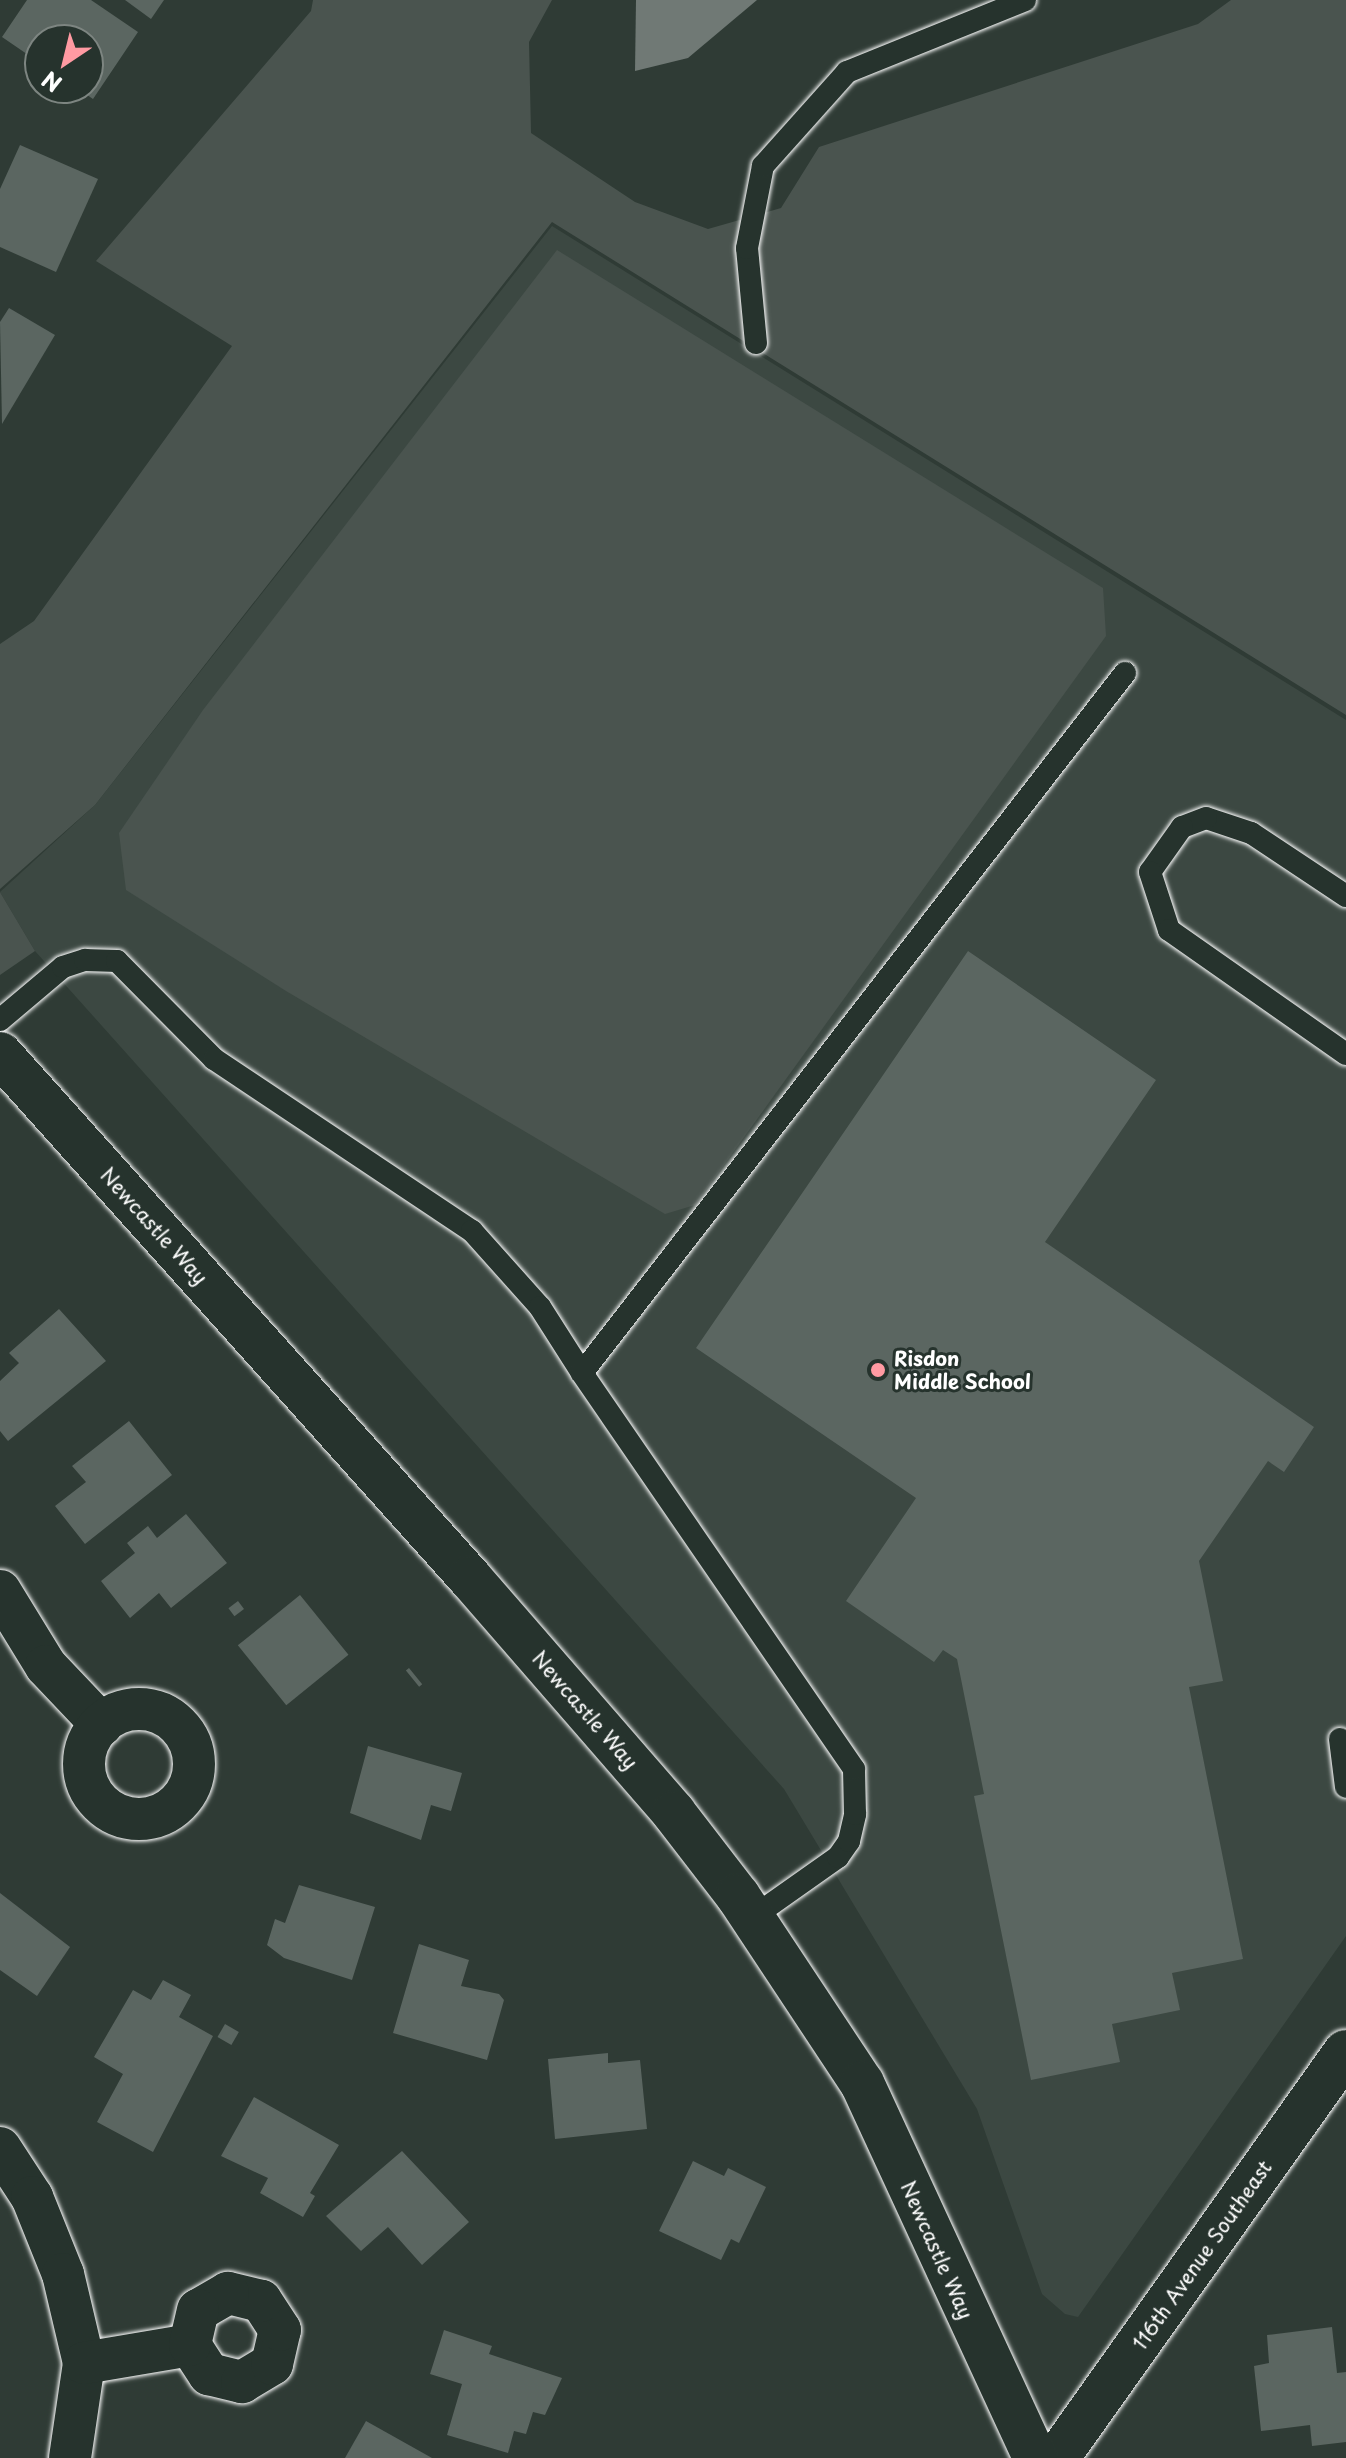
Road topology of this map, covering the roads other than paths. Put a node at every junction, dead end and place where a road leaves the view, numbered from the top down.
1 (1025, 0) edge
2 (756, 343) dead end
3 (1125, 673) dead end
4 (1346, 896) edge
5 (0, 1020) edge
6 (0, 1054) edge
7 (1346, 1054) edge
8 (582, 1373) junction
9 (0, 1591) edge
10 (102, 1725) junction
11 (1340, 1739) dead end
12 (1346, 1787) edge
13 (753, 1917) junction
14 (1346, 2052) edge
15 (0, 2148) edge
16 (190, 2345) dead end
17 (84, 2363) junction
18 (70, 2458) edge
19 (1035, 2458) edge
20 (1057, 2458) edge

1 - 2 lane
3 - 8 lane
4 - 7 lane
5 - 8 lane
6 - 13 main road, Newcastle Way
8 - 13 lane
9 - 10 street
10 - 10 street
11 - 12 lane
13 - 19 main road, Newcastle Way
14 - 20 main road, 116th Avenue Southeast
15 - 17 street
16 - 17 street
17 - 18 street

